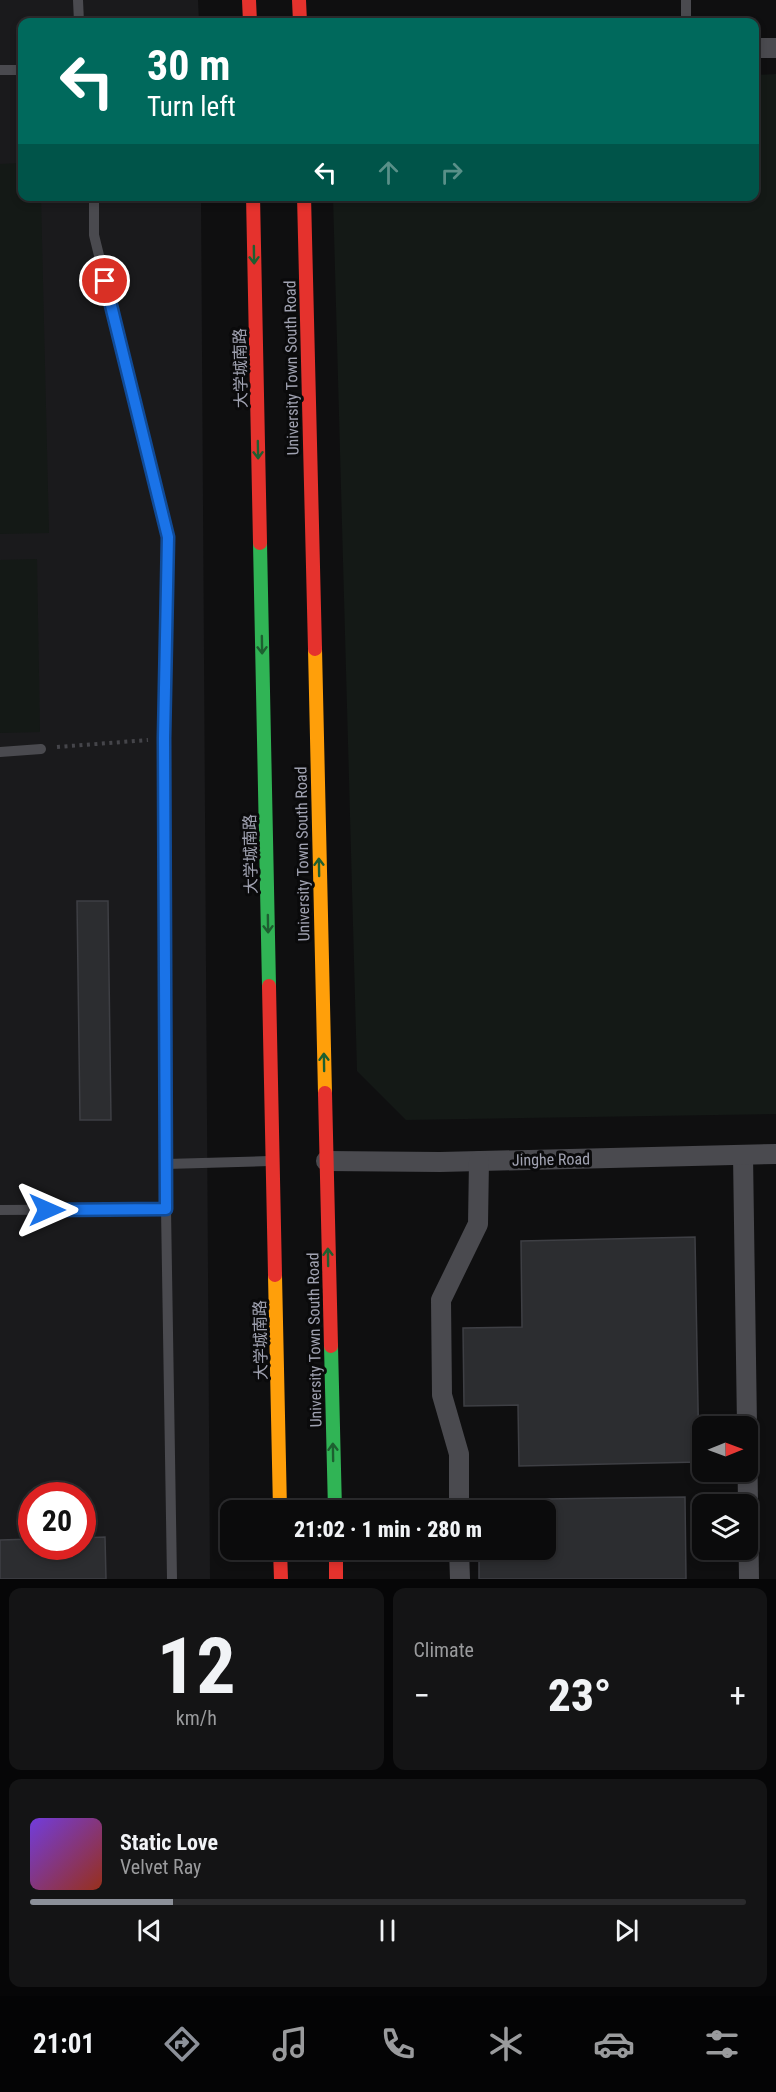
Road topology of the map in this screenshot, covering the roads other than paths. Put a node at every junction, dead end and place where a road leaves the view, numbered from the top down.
1 (78, 0) edge
2 (249, 0) edge
3 (299, 0) edge
4 (686, 0) edge
5 (79, 18) edge
6 (250, 18) edge
7 (300, 18) edge
8 (686, 18) edge
9 (759, 48) edge
10 (776, 48) edge
11 (0, 70) edge
12 (18, 70) edge
13 (94, 201) edge
14 (253, 201) edge
15 (304, 201) edge
16 (41, 749) road end
17 (0, 752) edge
18 (776, 1154) edge
19 (743, 1155) junction
20 (273, 1161) junction
21 (326, 1161) junction
22 (479, 1161) junction
23 (166, 1164) junction
24 (166, 1209) junction
25 (0, 1210) edge
26 (747, 1416) edge
27 (748, 1482) edge
28 (280, 1500) edge
29 (335, 1500) edge
30 (459, 1500) edge
31 (280, 1560) edge
32 (336, 1560) edge
33 (459, 1560) edge
34 (172, 1579) edge
35 (281, 1579) edge
36 (336, 1579) edge
37 (460, 1579) edge
38 (749, 1579) edge

1 - 5 lane
2 - 6 main road
3 - 7 main road
4 - 8 lane
9 - 10 street
11 - 12 lane
13 - 23 lane
14 -> 20 main road, 大学城南路
21 -> 15 main road, University Town South Road
16 - 17 lane
18 - 19 street, Jinghe Road
19 - 22 street, Jinghe Road
19 - 26 street
20 - 23 lane
20 - 28 main road, 大学城南路
21 - 22 street, Jinghe Road
29 -> 21 main road, University Town South Road
22 - 30 street
23 - 24 lane
24 - 25 lane
24 - 34 lane
27 - 38 street
31 - 35 main road
32 - 36 main road
33 - 37 street

